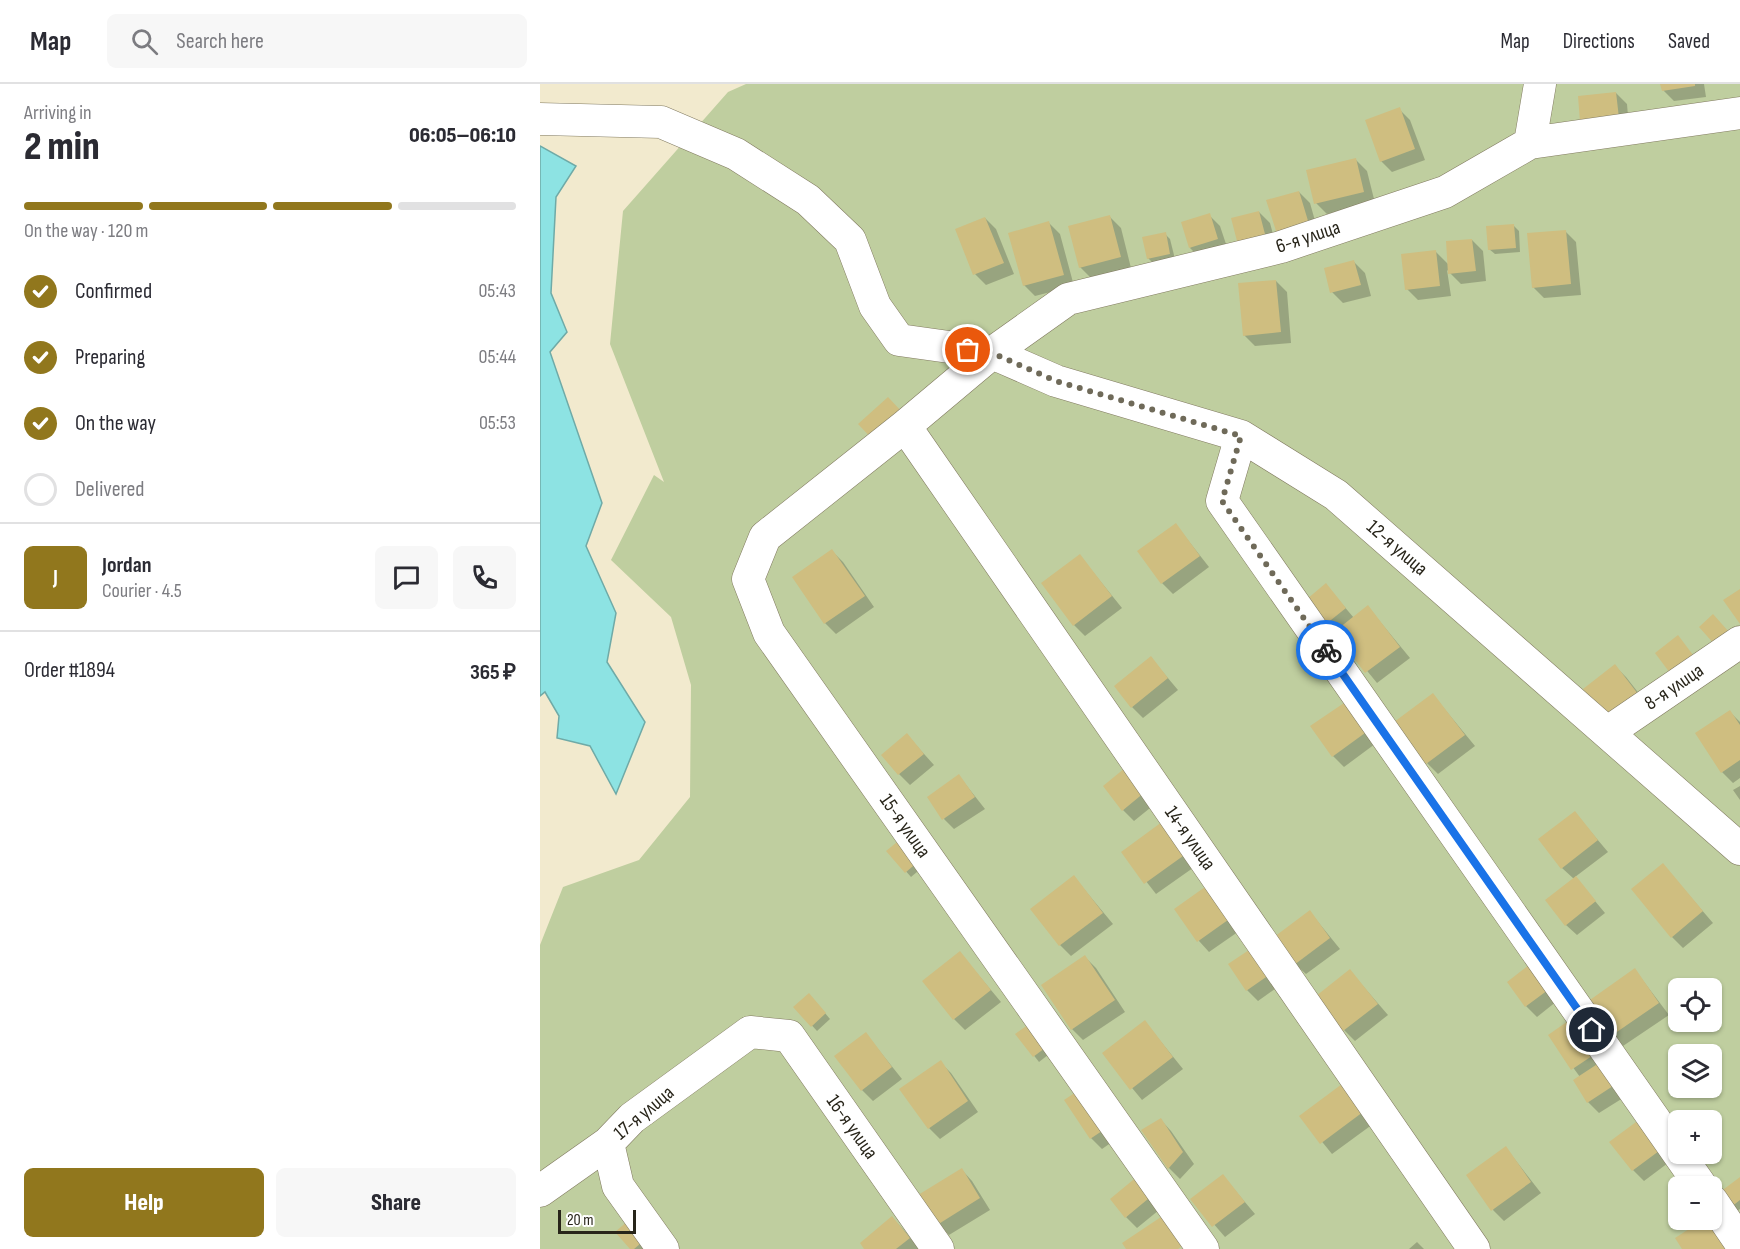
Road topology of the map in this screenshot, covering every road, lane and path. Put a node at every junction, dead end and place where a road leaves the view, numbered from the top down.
1 (1540, 84) edge
2 (1740, 113) edge
3 (540, 119) edge
4 (1530, 143) junction
5 (992, 353) junction
6 (905, 426) junction
7 (1241, 436) junction
8 (1740, 642) edge
9 (1608, 732) junction
10 (1740, 849) edge
11 (750, 1032) joint
12 (608, 1143) junction
13 (1694, 1176) edge
14 (540, 1191) edge
15 (1722, 1216) edge
16 (1740, 1242) edge
17 (663, 1249) edge
18 (938, 1249) edge
19 (1203, 1249) edge
20 (1474, 1249) edge

1 - 4 street
2 - 4 street, 6-я улица
3 - 5 street, 12-я улица
4 - 5 street, 6-я улица
5 - 6 street, 6-я улица
5 - 7 street, 12-я улица
6 - 19 street, 15-я улица
6 - 20 street, 14-я улица
7 - 9 street, 12-я улица
7 - 13 street
8 - 9 street, 8-я улица
9 - 10 street, 12-я улица
11 - 12 street, 17-я улица
11 - 18 street, 16-я улица
12 - 14 street
12 - 17 street, 17-я улица
15 - 16 street

